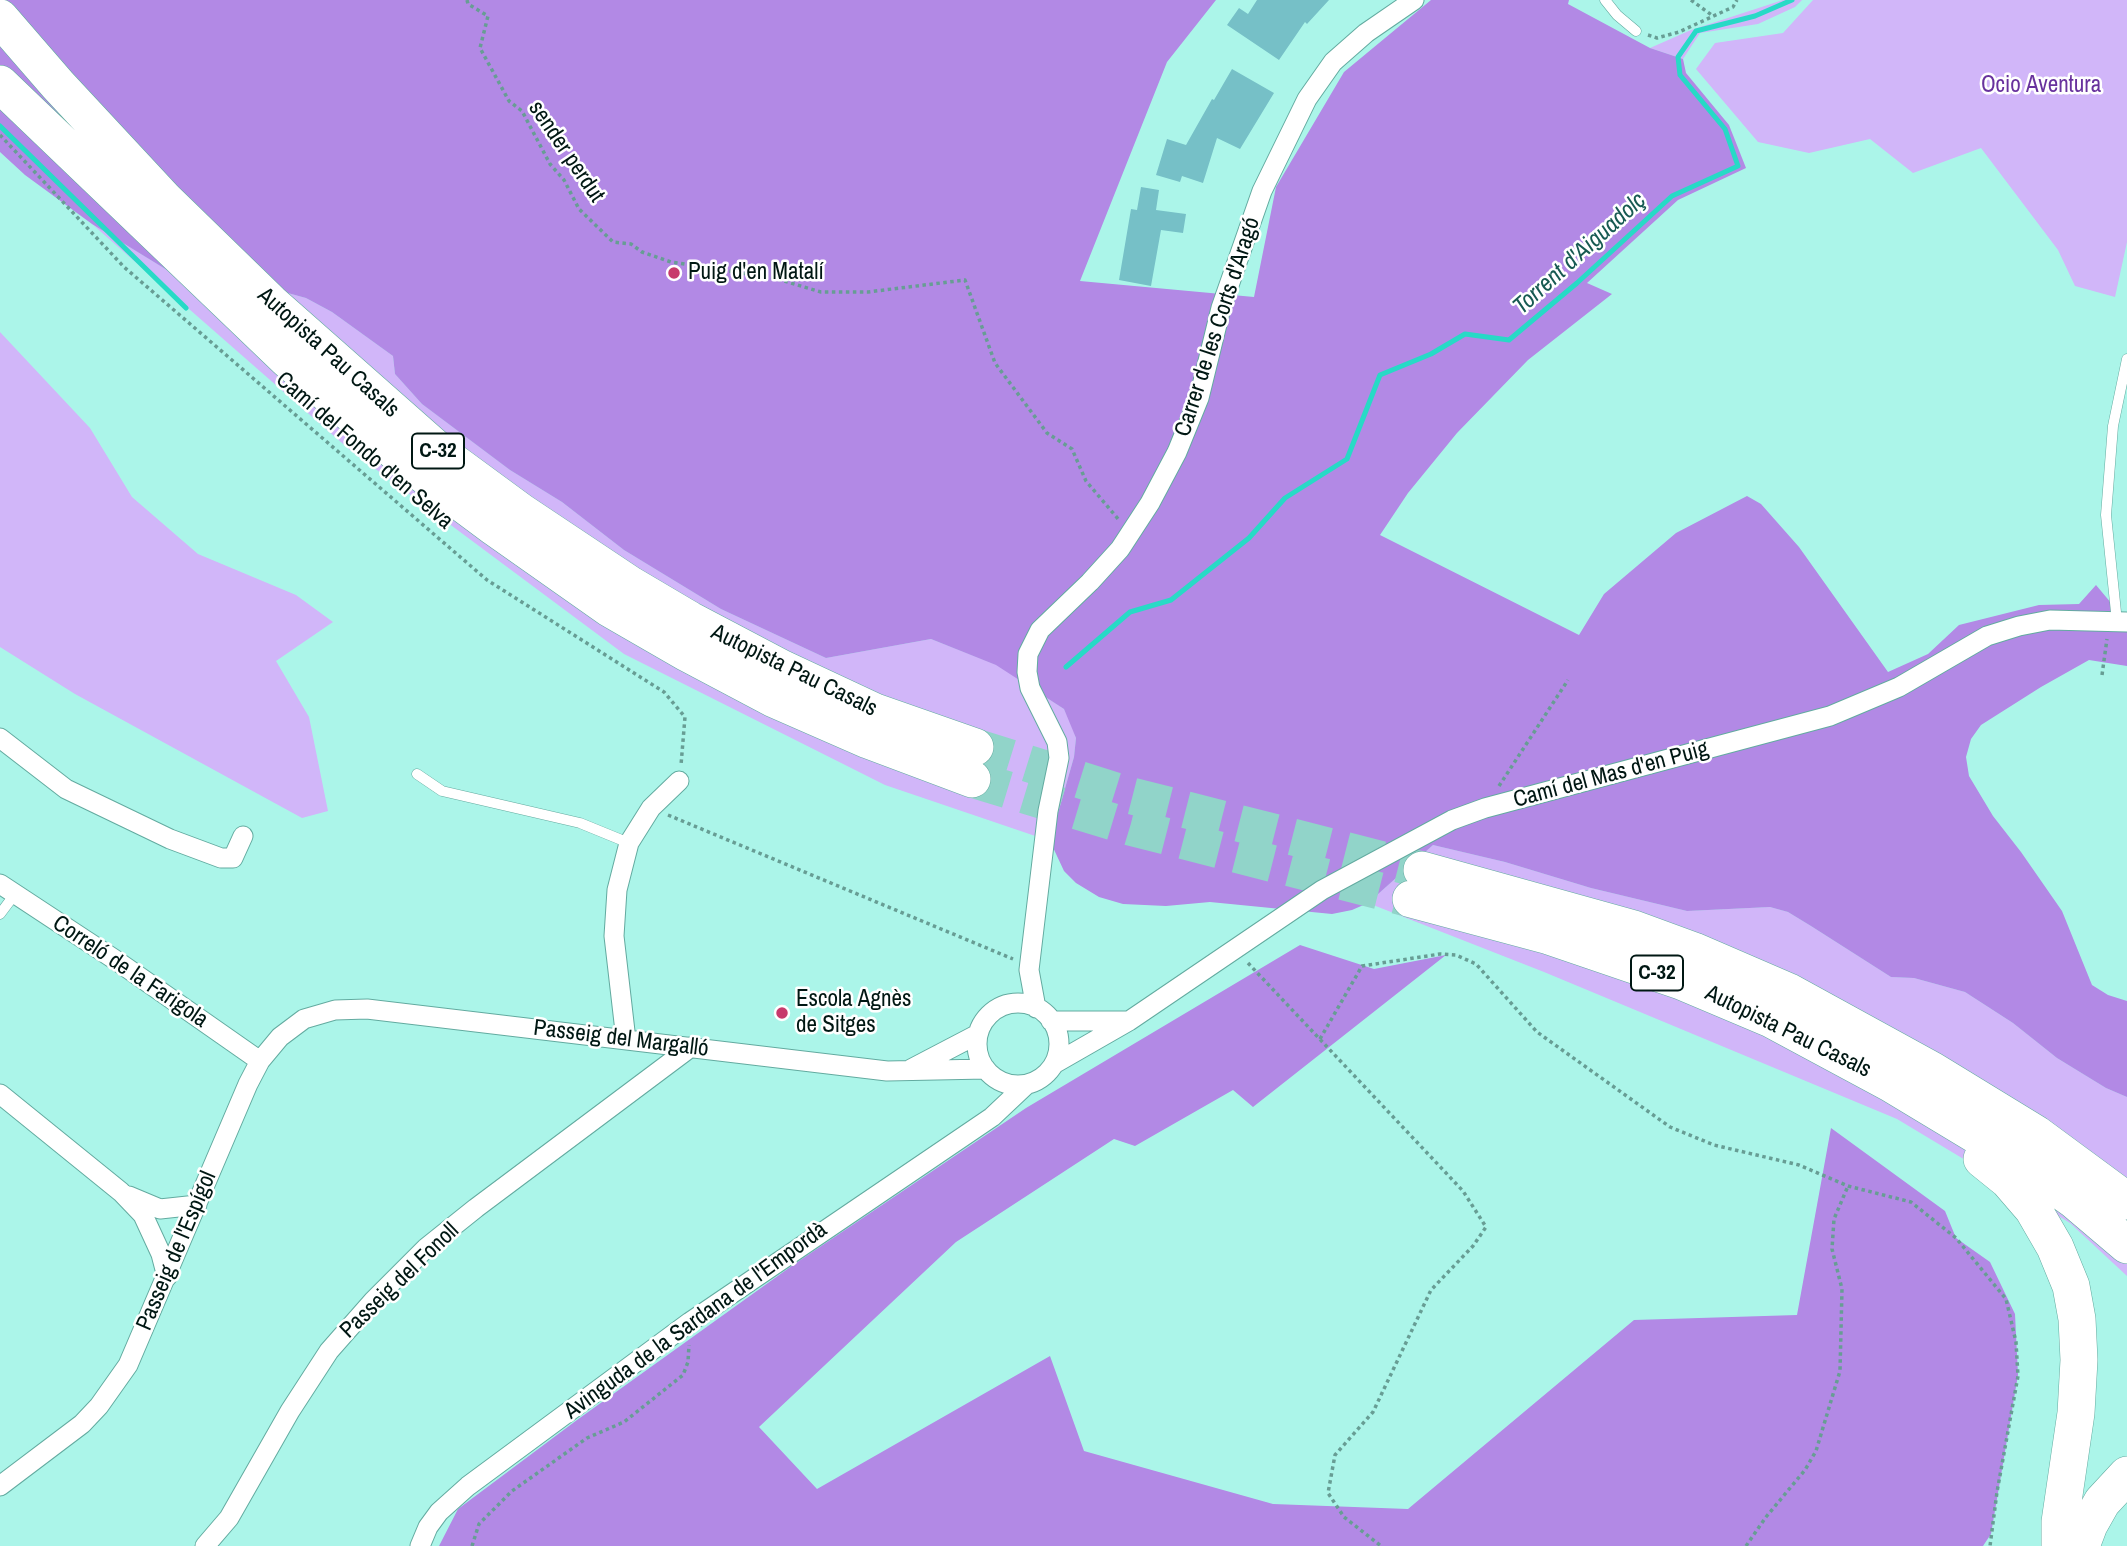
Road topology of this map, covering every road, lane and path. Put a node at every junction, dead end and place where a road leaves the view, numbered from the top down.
1 (467, 0) edge
2 (1414, 0) edge
3 (1605, 0) edge
4 (1691, 0) edge
5 (1737, 0) edge
6 (1713, 16) junction
7 (0, 18) edge
8 (1636, 31) joint
9 (0, 83) edge
10 (0, 135) edge
11 (2127, 359) edge
12 (1120, 549) junction
13 (2118, 622) edge
14 (2102, 675) dead end
15 (1568, 680) dead end
16 (0, 738) edge
17 (418, 774) dead end
18 (679, 781) joint
19 (651, 808) junction
20 (1485, 808) junction
21 (243, 835) dead end
22 (629, 843) junction
23 (8, 889) edge
24 (0, 914) edge
25 (1235, 948) junction
26 (1029, 970) junction
27 (1009, 1004) junction
28 (1036, 1007) junction
29 (1823, 1009) junction
30 (335, 1010) joint
31 (1051, 1021) junction
32 (1129, 1021) junction
33 (978, 1034) junction
34 (1320, 1039) junction
35 (626, 1040) junction
36 (691, 1047) junction
37 (260, 1061) junction
38 (1054, 1064) junction
39 (905, 1072) junction
40 (992, 1075) junction
41 (1890, 1083) junction
42 (1027, 1084) junction
43 (0, 1094) edge
44 (992, 1117) junction
45 (2127, 1172) edge
46 (1848, 1185) junction
47 (121, 1192) junction
48 (2127, 1201) edge
49 (197, 1205) junction
50 (2127, 1245) edge
51 (167, 1277) junction
52 (690, 1322) junction
53 (2127, 1475) edge
54 (0, 1486) edge
55 (205, 1546) edge
56 (420, 1546) edge
57 (472, 1546) edge
58 (1381, 1546) edge
59 (1746, 1546) edge
60 (1990, 1546) edge
61 (2060, 1546) edge
62 (2081, 1546) edge

1 - 12 path, sender perdut
2 - 12 street, Carrer de les Corts d'Aragó
3 - 8 lane
4 - 6 path
5 - 6 path
6 - 8 path
7 - 9 highway, Autopista Pau Casals / C-32
10 - 18 path, Camí del Fondo d'en Selva
11 - 13 lane
12 - 26 street, Carrer de les Corts d'Aragó
13 - 14 path
13 - 20 street, Camí del Mas d'en Puig
15 - 20 path
16 - 21 street
17 - 22 lane
18 - 19 street
19 - 22 street
19 - 26 path
20 - 25 street, Camí del Mas d'en Puig
22 - 35 street
23 - 24 lane
23 - 37 street, Correló de la Farigola
25 - 32 street, Camí del Mas d'en Puig
25 - 34 path
26 - 27 street
26 - 28 street
27 - 28 street
27 - 33 street
28 - 31 street
29 - 41 highway, Autopista Pau Casals / C-32
29 - 45 highway
29 - 48 highway, Autopista Pau Casals / C-32
30 - 35 street, Passeig del Margalló
30 - 37 street, Passeig de l'Espígol
31 - 32 street
31 - 38 street
32 - 38 street, Camí del Mas d'en Puig
33 - 39 street
33 - 40 street
34 - 46 path
34 - 58 path
35 - 36 street, Passeig del Margalló
36 - 39 street, Passeig del Margalló
36 - 55 street, Passeig del Fonoll
37 - 49 street, Passeig de l'Espígol
38 - 42 street
39 - 40 street, Passeig del Margalló
40 - 42 street
40 - 44 street
41 - 50 highway, Autopista Pau Casals / C-32
41 - 61 highway
42 - 44 street, Avinguda de la Sardana de l'Empordà
43 - 47 street
44 - 52 street, Avinguda de la Sardana de l'Empordà
46 - 59 path
46 - 60 path
47 - 49 street
47 - 51 street
49 - 51 street, Passeig de l'Espígol
51 - 54 street, Passeig de l'Espígol
52 - 56 street, Avinguda de la Sardana de l'Empordà
52 - 57 path
53 - 62 highway

